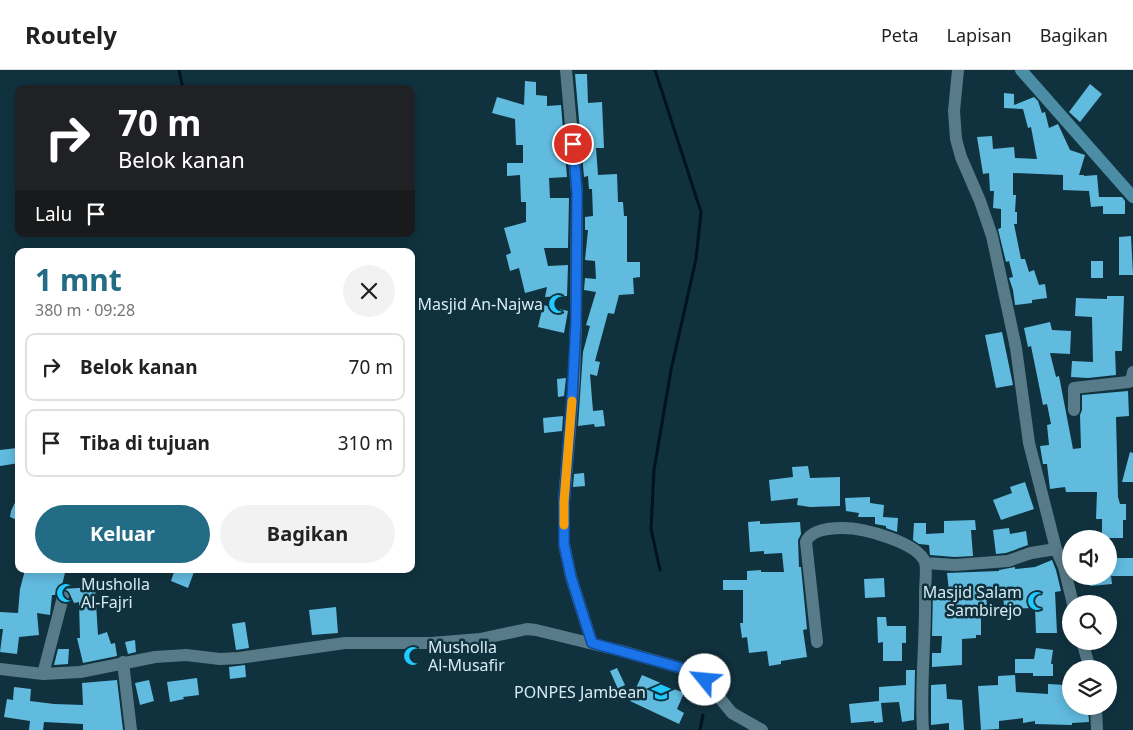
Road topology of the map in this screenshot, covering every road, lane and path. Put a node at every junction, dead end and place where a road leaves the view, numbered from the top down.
1 (566, 70) edge
2 (958, 70) edge
3 (1021, 70) edge
4 (1133, 197) edge
5 (1133, 372) edge
6 (1074, 410) dead end
7 (1056, 549) junction
8 (925, 563) junction
9 (1071, 595) edge
10 (63, 597) dead end
11 (817, 642) dead end
12 (592, 643) junction
13 (123, 662) junction
14 (0, 669) edge
15 (43, 674) junction
16 (1096, 715) edge
17 (131, 730) edge
18 (762, 730) edge
19 (923, 730) edge
20 (1097, 730) edge

1 - 12 street
2 - 7 street
3 - 4 main road
5 - 6 street
7 - 8 street
7 - 9 street
8 - 11 street
8 - 19 street
10 - 15 street
12 - 13 street
12 - 18 street
13 - 15 street
13 - 17 street
14 - 15 street
16 - 20 street

